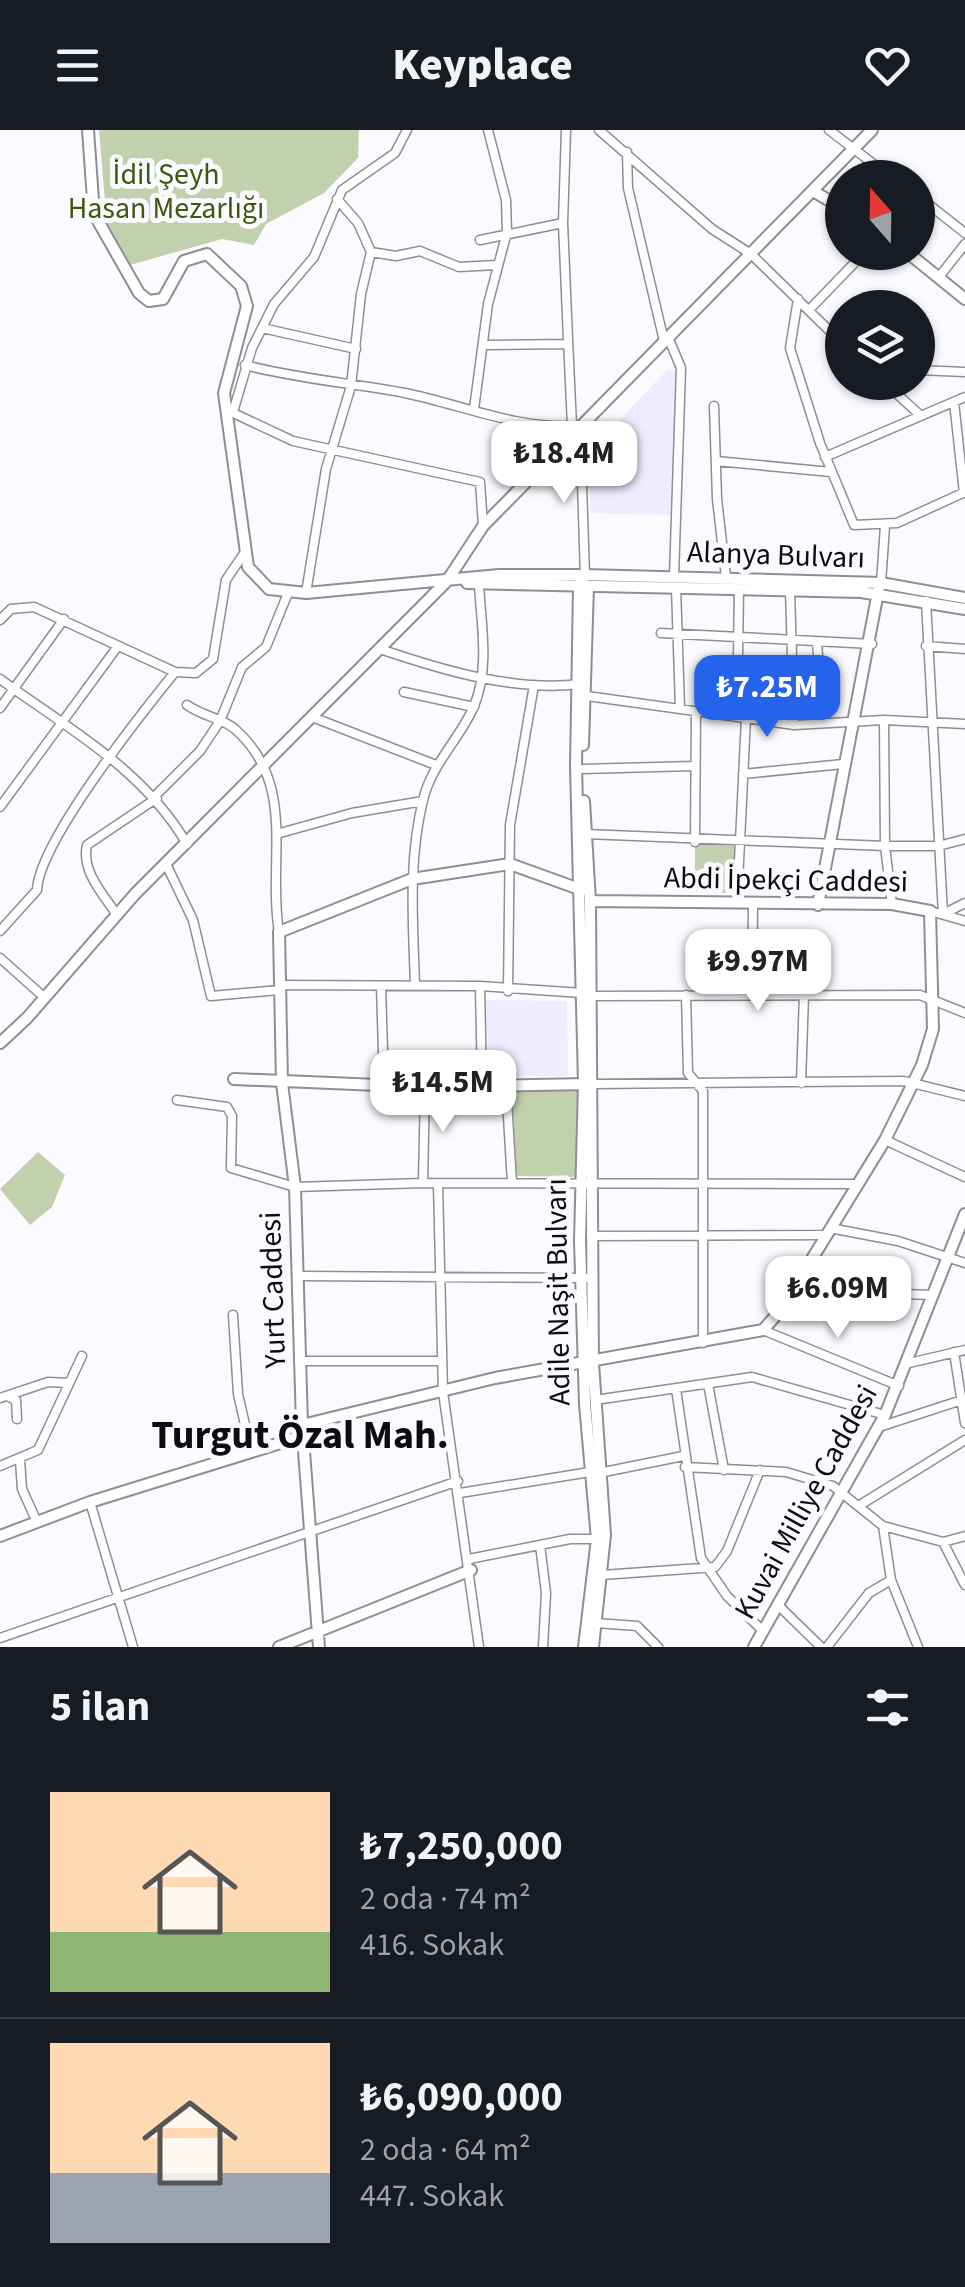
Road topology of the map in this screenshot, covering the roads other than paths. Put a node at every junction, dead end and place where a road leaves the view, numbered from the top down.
1 (88, 130) edge
2 (408, 130) edge
3 (488, 130) edge
4 (566, 130) edge
5 (600, 130) edge
6 (830, 130) edge
7 (872, 130) edge
8 (854, 150) junction
9 (627, 152) junction
10 (868, 160) edge
11 (813, 190) junction
12 (825, 197) edge
13 (336, 199) junction
14 (935, 209) edge
15 (564, 224) junction
16 (507, 232) junction
17 (965, 233) edge
18 (480, 240) dead end
19 (965, 244) edge
20 (371, 252) junction
21 (751, 254) junction
22 (496, 266) junction
23 (848, 270) edge
24 (929, 270) edge
25 (938, 277) junction
26 (798, 299) junction
27 (965, 300) edge
28 (809, 310) junction
29 (825, 326) edge
30 (262, 328) junction
31 (666, 339) junction
32 (568, 344) junction
33 (484, 345) junction
34 (356, 349) junction
35 (246, 365) junction
36 (935, 371) edge
37 (965, 372) edge
38 (351, 386) junction
39 (965, 397) edge
40 (904, 400) edge
41 (954, 402) junction
42 (714, 406) dead end
43 (474, 408) junction
44 (230, 412) junction
45 (921, 416) junction
46 (574, 431) junction
47 (332, 448) junction
48 (825, 456) junction
49 (716, 462) junction
50 (831, 472) junction
51 (964, 493) edge
52 (483, 526) junction
53 (884, 526) junction
54 (244, 552) junction
55 (726, 577) junction
56 (446, 581) junction
57 (584, 582) junction
58 (675, 582) junction
59 (479, 584) junction
60 (739, 588) junction
61 (879, 588) junction
62 (790, 590) junction
63 (288, 593) junction
64 (306, 594) junction
65 (965, 598) edge
66 (926, 601) junction
67 (965, 609) edge
68 (0, 620) edge
69 (64, 620) junction
70 (661, 633) dead end
71 (679, 634) junction
72 (741, 638) junction
73 (793, 641) junction
74 (817, 642) junction
75 (872, 644) junction
76 (118, 646) junction
77 (926, 646) junction
78 (965, 648) edge
79 (380, 649) junction
80 (174, 672) junction
81 (484, 677) junction
82 (0, 679) edge
83 (534, 685) junction
84 (14, 690) junction
85 (580, 690) junction
86 (404, 692) dead end
87 (187, 705) dead end
88 (0, 708) edge
89 (474, 708) junction
90 (680, 709) junction
91 (696, 711) junction
92 (312, 717) junction
93 (741, 717) junction
94 (884, 720) junction
95 (929, 720) junction
96 (220, 721) junction
97 (853, 722) junction
98 (823, 723) junction
99 (60, 724) junction
100 (965, 724) edge
101 (794, 725) junction
102 (112, 758) junction
103 (843, 764) junction
104 (436, 765) junction
105 (264, 766) junction
106 (694, 766) junction
107 (582, 770) junction
108 (743, 774) junction
109 (156, 797) junction
110 (423, 801) junction
111 (0, 808) edge
112 (280, 833) junction
113 (586, 834) junction
114 (740, 838) junction
115 (965, 840) edge
116 (830, 841) junction
117 (695, 842) junction
118 (186, 844) junction
119 (885, 846) junction
120 (938, 846) junction
121 (166, 864) junction
122 (510, 864) junction
123 (412, 879) junction
124 (582, 890) junction
125 (590, 901) junction
126 (965, 903) edge
127 (736, 904) junction
128 (892, 904) junction
129 (753, 905) junction
130 (818, 905) junction
131 (930, 910) junction
132 (943, 914) junction
133 (117, 915) junction
134 (965, 921) edge
135 (0, 930) edge
136 (279, 932) junction
137 (0, 958) edge
138 (416, 985) junction
139 (381, 986) junction
140 (480, 986) junction
141 (279, 988) junction
142 (508, 991) junction
143 (586, 994) junction
144 (686, 994) junction
145 (752, 995) junction
146 (804, 995) junction
147 (45, 998) junction
148 (931, 999) junction
149 (965, 1013) edge
150 (0, 1042) edge
151 (234, 1079) dead end
152 (914, 1082) junction
153 (282, 1083) junction
154 (801, 1083) junction
155 (384, 1084) junction
156 (482, 1084) junction
157 (506, 1084) junction
158 (588, 1084) junction
159 (700, 1085) junction
160 (424, 1087) junction
161 (965, 1096) edge
162 (176, 1100) dead end
163 (885, 1140) junction
164 (965, 1178) edge
165 (423, 1183) junction
166 (512, 1183) junction
167 (585, 1183) junction
168 (702, 1183) junction
169 (438, 1184) junction
170 (855, 1184) junction
171 (294, 1187) junction
172 (964, 1217) edge
173 (828, 1231) junction
174 (701, 1235) junction
175 (591, 1236) junction
176 (946, 1254) junction
177 (965, 1262) edge
178 (805, 1270) junction
179 (440, 1275) junction
180 (300, 1276) junction
181 (588, 1278) junction
182 (930, 1295) junction
183 (233, 1316) dead end
184 (762, 1330) junction
185 (702, 1342) junction
186 (965, 1350) edge
187 (954, 1352) junction
188 (82, 1356) dead end
189 (299, 1360) junction
190 (442, 1362) junction
191 (909, 1362) junction
192 (588, 1363) junction
193 (70, 1383) junction
194 (708, 1384) junction
195 (899, 1386) junction
196 (676, 1389) junction
197 (443, 1392) junction
198 (2, 1397) edge
199 (594, 1400) junction
200 (962, 1400) edge
201 (885, 1415) junction
202 (17, 1419) dead end
203 (965, 1423) edge
204 (879, 1427) junction
205 (303, 1430) junction
206 (965, 1440) edge
207 (250, 1451) junction
208 (683, 1456) junction
209 (20, 1460) junction
210 (0, 1466) edge
211 (685, 1467) junction
212 (724, 1470) junction
213 (760, 1470) junction
214 (594, 1472) junction
215 (458, 1481) junction
216 (460, 1493) junction
217 (842, 1493) junction
218 (90, 1502) junction
219 (860, 1505) junction
220 (37, 1522) junction
221 (883, 1526) junction
222 (312, 1530) junction
223 (0, 1536) edge
224 (965, 1536) edge
225 (597, 1539) junction
226 (943, 1542) junction
227 (540, 1545) junction
228 (470, 1564) junction
229 (708, 1571) junction
230 (602, 1574) junction
231 (891, 1580) junction
232 (965, 1585) edge
233 (118, 1597) junction
234 (778, 1605) junction
235 (596, 1623) junction
236 (763, 1631) junction
237 (0, 1638) edge
238 (319, 1641) edge
239 (132, 1647) edge
240 (279, 1647) edge
241 (479, 1647) edge
242 (543, 1647) edge
243 (584, 1647) edge
244 (592, 1647) edge
245 (658, 1647) edge
246 (754, 1647) edge
247 (824, 1647) edge
248 (918, 1647) edge

1 - 44 street
2 - 13 street
3 - 16 street
4 - 15 street
5 - 9 street
6 - 8 street
7 - 8 street
8 - 10 street
8 - 11 street
9 - 21 street
9 - 31 street
11 - 12 street
11 - 21 street
13 - 20 street
13 - 30 street
14 - 17 street
15 - 16 street
15 - 32 street
16 - 18 street
16 - 22 street
19 - 25 street
20 - 22 street
20 - 34 street
21 - 26 street
21 - 31 street
22 - 33 street
23 - 28 street
24 - 25 street
25 - 27 street
26 - 28 street
26 - 48 street
28 - 29 street
30 - 34 street
30 - 35 street
31 - 46 street
31 - 58 street
32 - 33 street
32 - 46 street
33 - 43 street
34 - 38 street
35 - 38 street
35 - 44 street
36 - 37 street
38 - 43 street
38 - 47 street
39 - 41 street
40 - 45 street
41 - 45 street
41 - 51 street
42 - 49 street
43 - 46 street
44 - 47 street
44 - 54 street
45 - 48 street
46 - 52 street
46 - 57 street
47 - 52 street
47 - 64 street
48 - 50 street
49 - 50 street
49 - 55 street
50 - 53 street
51 - 53 street
52 - 56 street
53 - 61 street
54 - 63 street
54 - 80 street
55 - 58 street, Alanya Bulvarı
55 - 61 street, Alanya Bulvarı
56 - 57 street
56 - 59 street
56 - 64 street
56 - 79 street
57 - 58 street, Alanya Bulvarı
57 - 59 street
57 - 85 street, Adile Naşit Bulvarı
58 - 60 street, Alanya Bulvarı
58 - 71 street
59 - 81 street
60 - 62 street, Alanya Bulvarı
60 - 72 street
61 - 62 street, Alanya Bulvarı
61 - 65 street, Alanya Bulvarı
61 - 66 street, Alanya Bulvarı
61 - 75 street
62 - 73 street
63 - 64 street
63 - 96 street
66 - 67 street, Alanya Bulvarı
66 - 77 street
68 - 69 street
69 - 76 street
69 - 84 street
70 - 71 street
71 - 72 street
71 - 90 street
72 - 73 street
72 - 93 street
73 - 74 street
73 - 101 street
74 - 75 street
74 - 98 street
75 - 97 street
76 - 80 street
76 - 99 street
77 - 78 street
77 - 95 street
79 - 81 street
79 - 92 street
80 - 102 street
81 - 83 street
81 - 89 street
82 - 84 street
83 - 85 street
83 - 122 street
84 - 88 street
84 - 99 street
85 - 90 street
85 - 107 street, Adile Naşit Bulvarı
85 - 124 street, Adile Naşit Bulvarı
86 - 89 street
87 - 96 street
89 - 104 street
90 - 91 street
91 - 93 street
91 - 106 street
92 - 104 street
92 - 105 street
93 - 101 street
93 - 108 street
94 - 95 street
94 - 97 street
94 - 119 street
95 - 100 street
95 - 120 street
96 - 105 street
96 - 109 street
97 - 98 street
97 - 103 street
98 - 101 street
99 - 102 street
99 - 111 street
102 - 109 street
102 - 135 street
103 - 108 street
103 - 116 street
104 - 110 street
105 - 112 street
105 - 118 street
106 - 107 street
106 - 117 street
107 - 113 street, Adile Naşit Bulvarı
108 - 114 street
109 - 118 street
109 - 133 street
110 - 112 street
110 - 123 street
112 - 136 street
113 - 117 street
113 - 125 street, Adile Naşit Bulvarı
114 - 116 street
114 - 117 street
114 - 127 street
115 - 120 street
116 - 119 street
116 - 130 street
118 - 121 street
119 - 120 street
119 - 128 street
120 - 132 street
121 - 133 street
121 - 141 street
122 - 123 street
122 - 124 street
122 - 142 street
123 - 136 street
123 - 138 street
124 - 143 street, Adile Naşit Bulvarı
125 - 127 street, Abdi İpekçi Caddesi
125 - 143 street, Adile Naşit Bulvarı
126 - 132 street
127 - 129 street, Abdi İpekçi Caddesi
128 - 130 street, Abdi İpekçi Caddesi
128 - 131 street, Abdi İpekçi Caddesi
129 - 130 street, Abdi İpekçi Caddesi
129 - 145 street
131 - 132 street
131 - 148 street, Abdi İpekçi Caddesi
132 - 134 street
133 - 147 street
136 - 141 street, Yurt Caddesi
137 - 147 street
138 - 139 street
138 - 140 street
139 - 141 street
139 - 155 street
140 - 142 street
140 - 156 street
141 - 153 street, Yurt Caddesi
142 - 143 street
143 - 144 street
143 - 158 street, Adile Naşit Bulvarı
144 - 145 street
144 - 159 street
145 - 146 street
146 - 148 street
146 - 154 street
147 - 150 street
148 - 149 street
148 - 152 street, Abdi İpekçi Caddesi
151 - 153 street
152 - 154 street
152 - 161 street
152 - 163 street, Abdi İpekçi Caddesi
153 - 155 street
153 - 171 street, Yurt Caddesi
154 - 159 street
155 - 160 street
156 - 157 street
156 - 160 street
157 - 158 street
157 - 166 street
158 - 159 street
158 - 167 street, Adile Naşit Bulvarı
159 - 168 street
160 - 165 street
162 - 171 street
163 - 164 street
163 - 170 street, Abdi İpekçi Caddesi
165 - 169 street
165 - 171 street
166 - 167 street
166 - 169 street
167 - 168 street
167 - 175 street, Adile Naşit Bulvarı
167 - 181 street, Adile Naşit Bulvarı
168 - 170 street
168 - 174 street
169 - 179 street
170 - 173 street, Abdi İpekçi Caddesi
171 - 180 street, Yurt Caddesi
172 - 176 street, Kuvai Milliye Caddesi
173 - 174 street
173 - 176 street
173 - 178 street, Abdi İpekçi Caddesi
174 - 175 street
174 - 185 street
175 - 181 street, Adile Naşit Bulvarı
176 - 177 street
176 - 182 street, Kuvai Milliye Caddesi
178 - 182 street
178 - 184 street, Abdi İpekçi Caddesi
179 - 180 street
179 - 181 street
179 - 190 street
180 - 189 street, Yurt Caddesi
181 - 192 street, Adile Naşit Bulvarı
182 - 191 street, Kuvai Milliye Caddesi
183 - 207 street
184 - 185 street
184 - 195 street
185 - 192 street
186 - 187 street
187 - 191 street
187 - 200 street
188 - 193 street
189 - 190 street
189 - 205 street, Yurt Caddesi
190 - 197 street
191 - 195 street, Kuvai Milliye Caddesi
192 - 197 street
192 - 199 street, Adile Naşit Bulvarı
192 - 214 street, Adile Naşit Bulvarı
193 - 198 street
193 - 209 street
194 - 196 street
194 - 201 street
194 - 212 street
195 - 201 street, Kuvai Milliye Caddesi
196 - 199 street
196 - 208 street
197 - 205 street
197 - 215 street
198 - 202 street
199 - 214 street, Adile Naşit Bulvarı
200 - 203 street
200 - 204 street
201 - 204 street, Kuvai Milliye Caddesi
204 - 217 street, Kuvai Milliye Caddesi
205 - 207 street
205 - 222 street, Yurt Caddesi
206 - 219 street
207 - 218 street
208 - 211 street
208 - 214 street
209 - 210 street
209 - 220 street
211 - 212 street
211 - 229 street
212 - 213 street
213 - 217 street
213 - 229 street
214 - 216 street
214 - 225 street, Adile Naşit Bulvarı
214 - 230 street, Adile Naşit Bulvarı
215 - 216 street
215 - 222 street
216 - 228 street
217 - 219 street
217 - 234 street, Kuvai Milliye Caddesi
218 - 220 street
218 - 233 street
219 - 221 street
220 - 223 street
221 - 226 street
221 - 231 street
222 - 233 street
222 - 238 street, Yurt Caddesi
224 - 226 street
225 - 227 street
225 - 243 street, Adile Naşit Bulvarı
226 - 232 street
227 - 228 street
227 - 242 street
228 - 238 street
228 - 241 street
229 - 230 street
229 - 236 street
230 - 235 street, Adile Naşit Bulvarı
231 - 247 street
231 - 248 street
233 - 237 street
233 - 239 street
234 - 236 street, Kuvai Milliye Caddesi
234 - 247 street
235 - 244 street, Adile Naşit Bulvarı
235 - 245 street
236 - 246 street, Kuvai Milliye Caddesi
238 - 240 street

